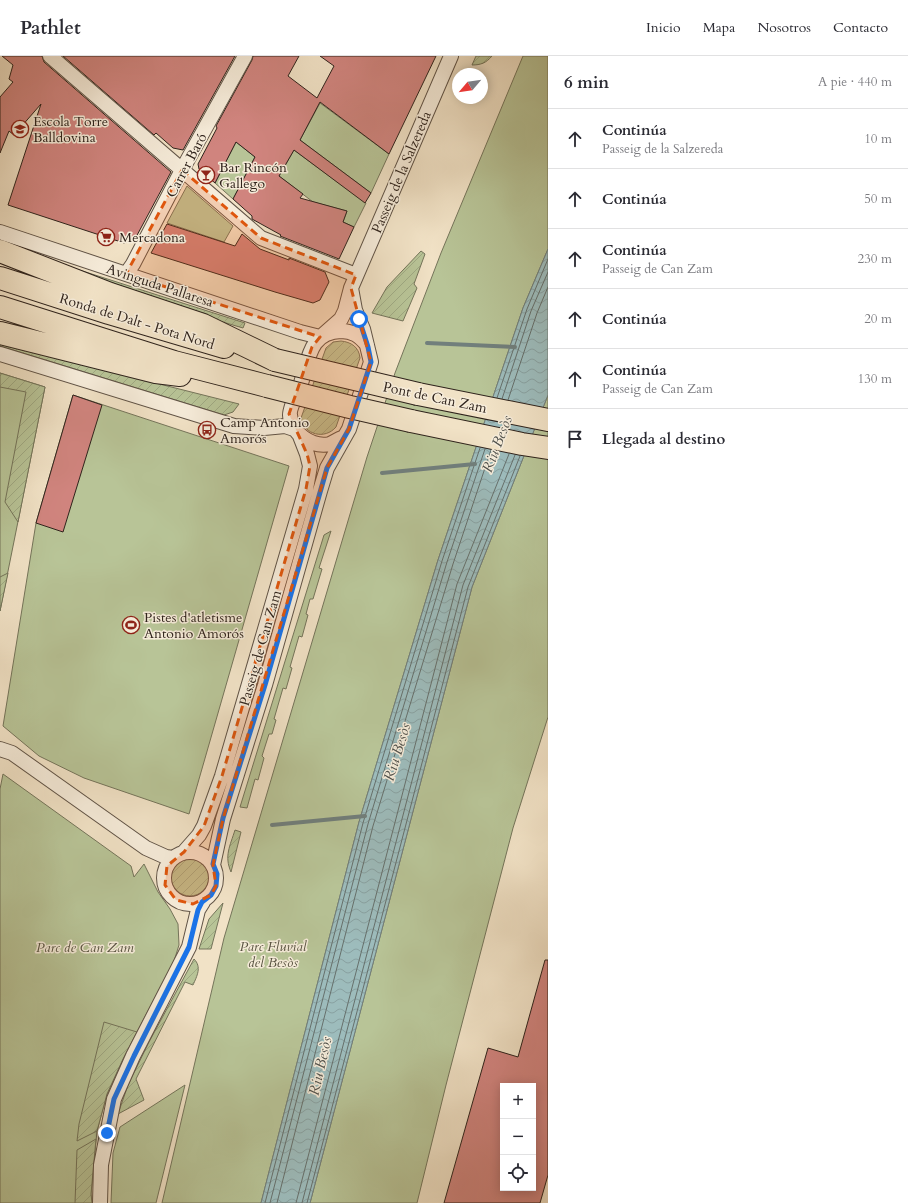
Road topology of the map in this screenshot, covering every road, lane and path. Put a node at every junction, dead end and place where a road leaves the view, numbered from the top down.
1 (50, 56) edge
2 (245, 56) edge
3 (451, 56) edge
4 (182, 170) junction
5 (0, 232) edge
6 (0, 251) edge
7 (126, 274) junction
8 (356, 275) junction
9 (0, 278) edge
10 (350, 288) junction
11 (0, 307) edge
12 (0, 333) edge
13 (322, 336) junction
14 (368, 347) junction
15 (0, 354) edge
16 (275, 360) junction
17 (266, 386) junction
18 (548, 420) edge
19 (297, 432) junction
20 (344, 437) junction
21 (522, 444) junction
22 (548, 448) edge
23 (548, 452) edge
24 (0, 749) edge
25 (174, 859) junction
26 (213, 864) junction
27 (202, 902) junction
28 (100, 1203) edge

1 - 4 street
2 - 4 street, Carrer Baró
3 - 8 street, Passeig de la Salzereda
4 - 7 street, Carrer Baró
4 - 8 street
5 - 7 street, Avinguda Pallaresa
6 - 16 highway
7 - 13 street, Avinguda Pallaresa
8 - 10 street, Passeig de la Salzereda
9 - 16 highway, Ronda de Dalt - Pota Nord
10 - 13 street, Passeig de la Salzereda
10 - 14 street
11 - 17 highway, Ronda de Dalt - Pota Nord
12 - 17 highway
13 - 14 street, Avinguda Pallaresa
13 - 19 street, Passeig de Can Zam
14 - 20 street, Passeig de Can Zam
15 - 19 street
16 - 18 highway, Pont de Can Zam, bridge
17 - 21 highway, Pont de Can Zam, bridge
19 - 20 street
19 - 25 street, Passeig de Can Zam
20 - 26 street, Passeig de Can Zam
21 - 22 highway, Pont de Can Zam
21 - 23 highway
24 - 25 street
25 - 26 street
25 - 27 street
26 - 27 street
27 - 28 street

